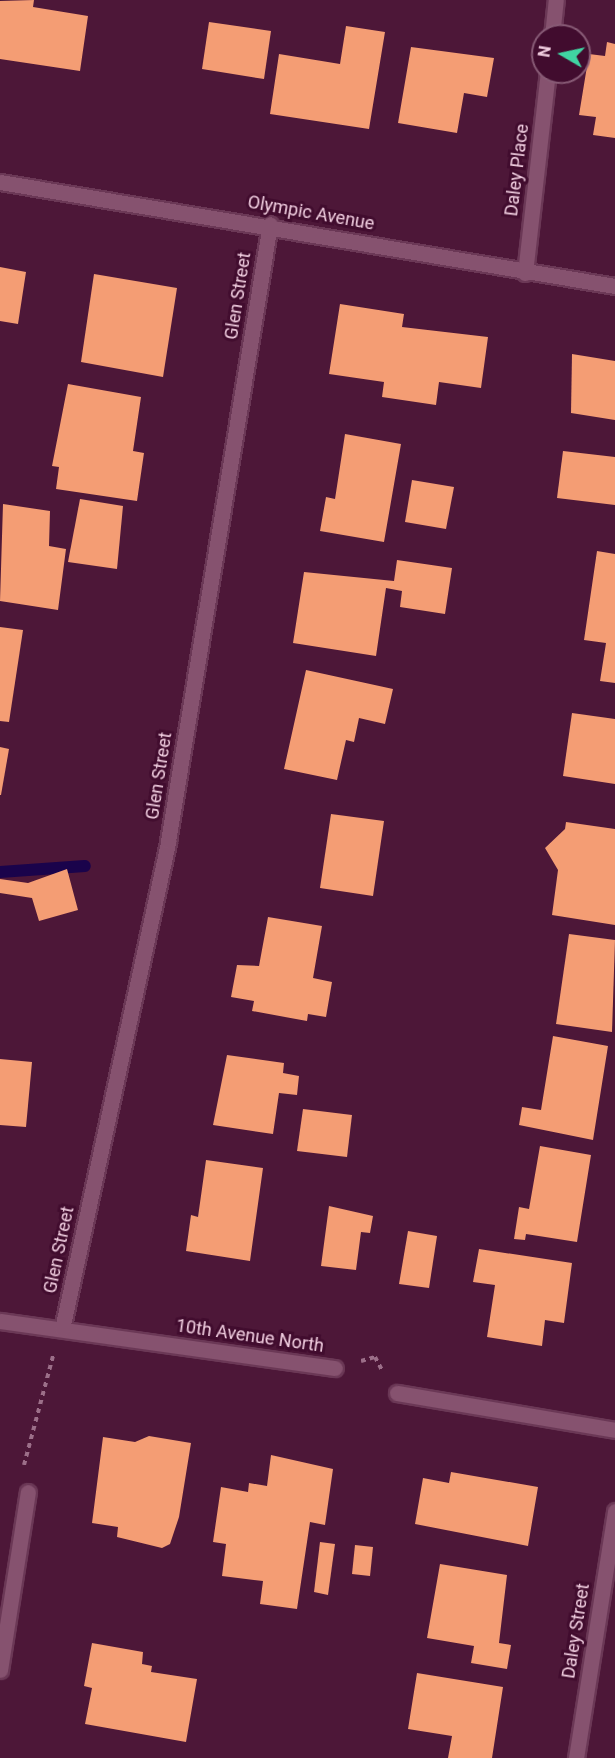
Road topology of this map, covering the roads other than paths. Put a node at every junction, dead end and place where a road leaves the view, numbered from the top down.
1 (556, 0) edge
2 (553, 24) edge
3 (547, 84) edge
4 (0, 182) edge
5 (270, 224) junction
6 (525, 273) junction
7 (615, 286) edge
8 (0, 1321) edge
9 (62, 1329) junction
10 (335, 1368) road end
11 (397, 1393) road end
12 (615, 1430) edge
13 (28, 1492) road end
14 (615, 1511) edge
15 (0, 1670) edge
16 (576, 1758) edge

1 - 2 street
3 - 6 street, Daley Place
4 - 5 street, Olympic Avenue
5 - 6 street, Olympic Avenue
5 - 9 street, Glen Street
6 - 7 street, Olympic Avenue
8 - 9 street, 10th Avenue North
9 - 10 street, 10th Avenue North
11 - 12 street
13 - 15 street
14 - 16 street, Daley Street

